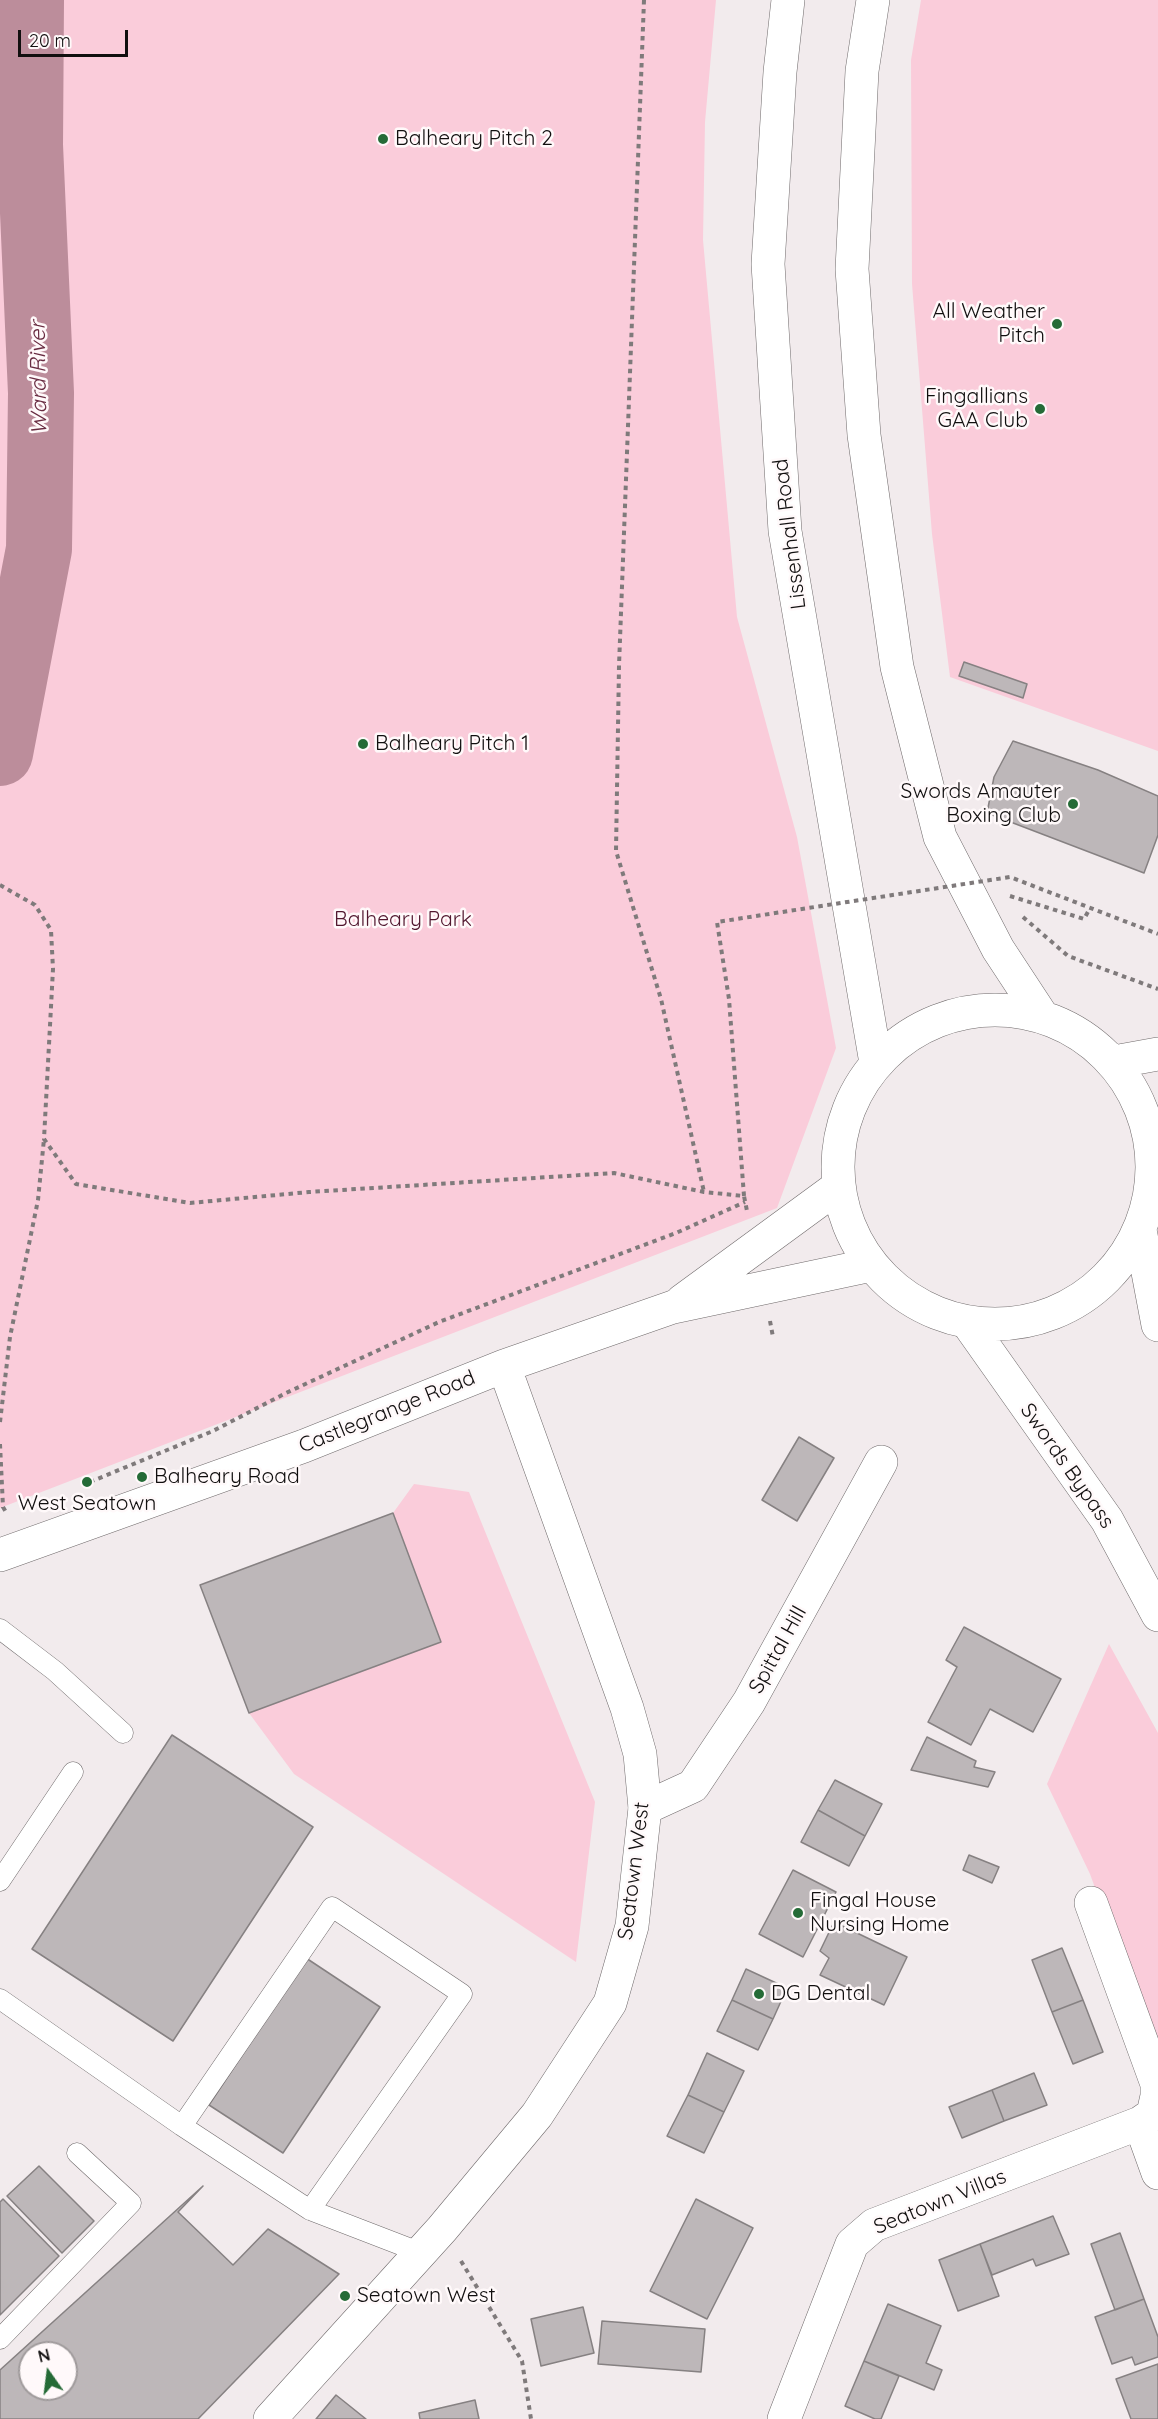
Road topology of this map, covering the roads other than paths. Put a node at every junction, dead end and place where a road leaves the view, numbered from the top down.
1 (788, 0) edge
2 (873, 0) edge
3 (1042, 1016) junction
4 (1158, 1054) edge
5 (1114, 1062) junction
6 (876, 1063) junction
7 (1155, 1139) edge
8 (839, 1186) junction
9 (1140, 1230) junction
10 (871, 1264) junction
11 (673, 1307) junction
12 (967, 1322) junction
13 (1158, 1325) edge
14 (504, 1366) junction
15 (881, 1462) dead end
16 (12, 1551) edge
17 (1158, 1615) edge
18 (0, 1629) edge
19 (123, 1733) dead end
20 (73, 1772) dead end
21 (645, 1808) junction
22 (0, 1881) edge
23 (1091, 1903) dead end
24 (0, 1999) edge
25 (1140, 2123) junction
26 (182, 2126) junction
27 (78, 2153) dead end
28 (1158, 2173) edge
29 (310, 2210) junction
30 (419, 2252) junction
31 (0, 2339) edge
32 (270, 2419) edge
33 (784, 2419) edge

1 - 6 main road, Lissenhall Road
2 - 3 main road
3 - 5 main road
3 - 6 main road
4 - 5 main road
5 - 7 main road
6 - 8 main road
7 - 9 main road
8 - 10 main road
8 - 11 main road, Castlegrange Road
9 - 12 main road
9 - 13 main road
10 - 11 main road, Castlegrange Road
10 - 12 main road
11 - 14 main road, Castlegrange Road
12 - 17 main road, Swords Bypass
14 - 16 main road, Castlegrange Road
14 - 21 main road, Seatown West
15 - 21 main road, Spittal Hill
18 - 19 lane
20 - 22 lane
21 - 30 main road, Seatown West
23 - 25 main road
24 - 26 lane
25 - 28 main road
25 - 33 main road, Seatown Villas
26 - 29 lane
26 - 29 lane
27 - 31 lane
29 - 30 lane
30 - 32 main road, Seatown West

